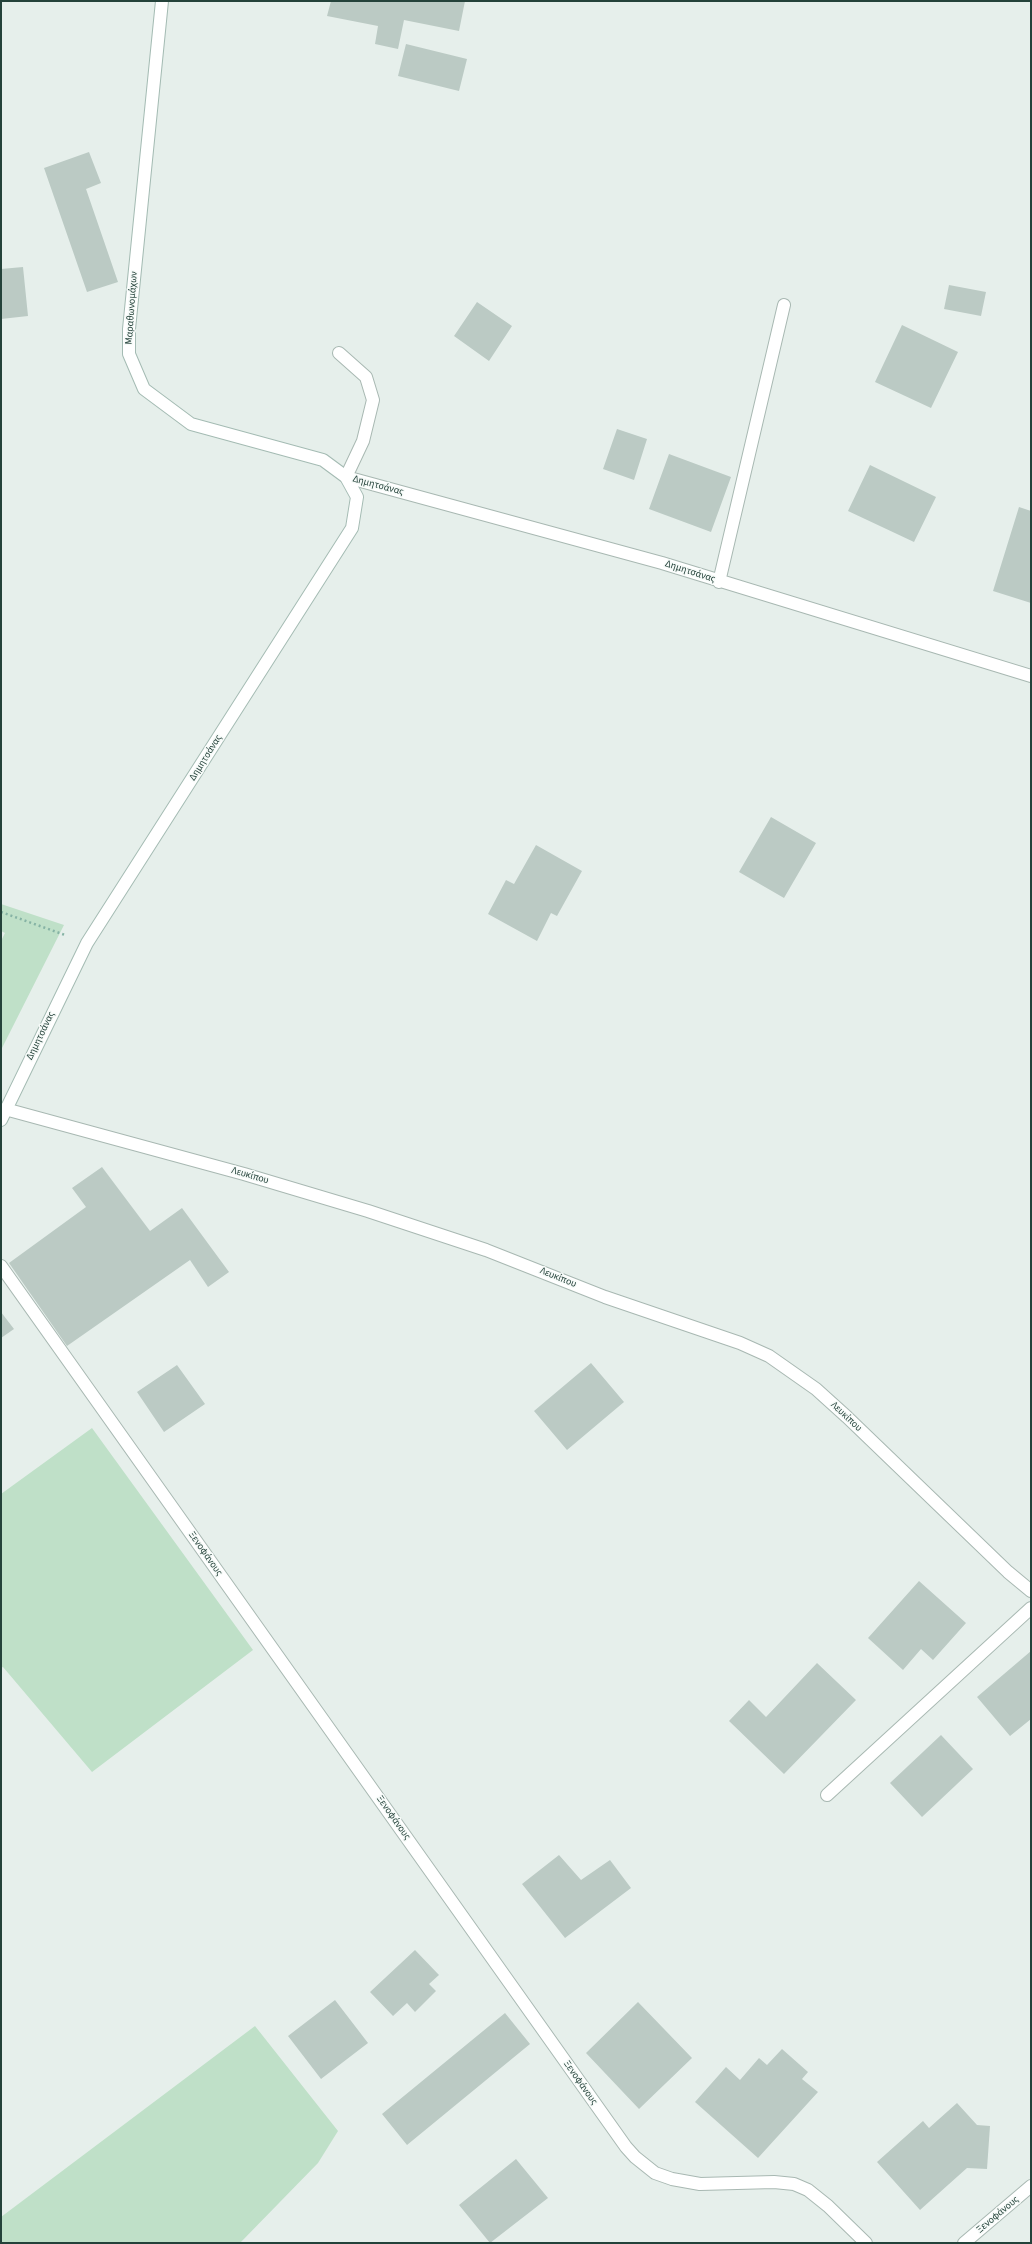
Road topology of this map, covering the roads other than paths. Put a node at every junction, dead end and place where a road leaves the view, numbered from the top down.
1 (162, 1) edge
2 (784, 305) dead end
3 (339, 353) dead end
4 (346, 477) junction
5 (720, 582) junction
6 (1031, 676) edge
7 (3, 1114) edge
8 (1, 1266) edge
9 (1031, 1591) edge
10 (1031, 1608) edge
11 (827, 1795) dead end
12 (1031, 2186) edge
13 (866, 2243) edge
14 (964, 2243) edge

1 - 4 street, Μαραθωνομάχων
2 - 5 street
3 - 4 street
4 - 5 street, Δημητσάνας
4 - 7 street, Δημητσάνας
5 - 6 street, Δημητσάνας
7 - 9 street, Λευκίπου
8 - 13 street, Ξενοφάνους
10 - 11 street
12 - 14 street, Ξενοφάνους

